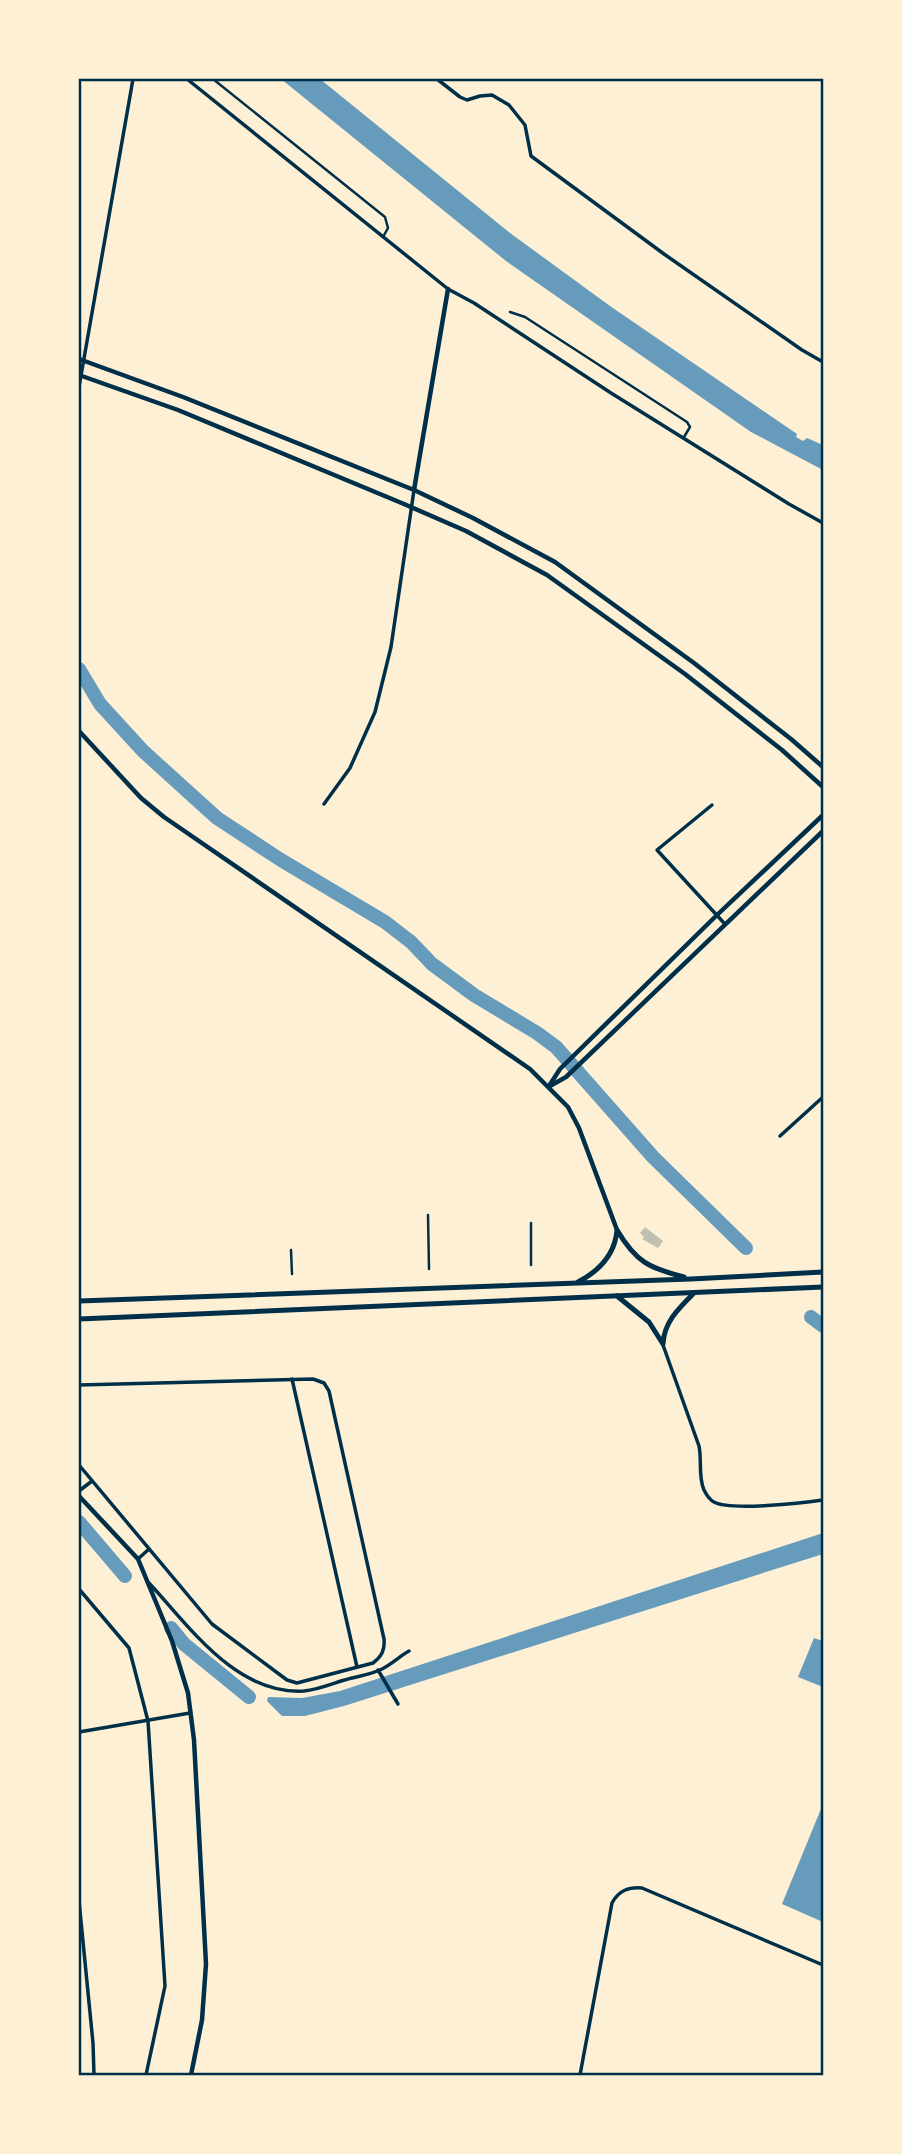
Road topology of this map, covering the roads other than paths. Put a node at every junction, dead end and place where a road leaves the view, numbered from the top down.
1 (133, 79) edge
2 (187, 79) edge
3 (213, 79) edge
4 (438, 79) edge
5 (383, 237) junction
6 (448, 289) junction
7 (510, 312) dead end
8 (81, 360) edge
9 (823, 362) edge
10 (80, 375) edge
11 (79, 387) edge
12 (684, 437) junction
13 (414, 490) junction
14 (411, 507) junction
15 (823, 523) edge
16 (79, 731) edge
17 (823, 767) edge
18 (823, 787) edge
19 (324, 804) dead end
20 (712, 805) dead end
21 (823, 815) edge
22 (823, 831) edge
23 (717, 915) junction
24 (724, 923) junction
25 (550, 1086) junction
26 (823, 1097) edge
27 (780, 1136) dead end
28 (428, 1215) dead end
29 (531, 1223) dead end
30 (617, 1230) junction
31 (291, 1250) dead end
32 (531, 1265) dead end
33 (429, 1269) dead end
34 (823, 1272) edge
35 (292, 1274) dead end
36 (691, 1279) junction
37 (577, 1283) junction
38 (823, 1287) edge
39 (694, 1293) junction
40 (617, 1296) junction
41 (79, 1301) edge
42 (79, 1320) edge
43 (663, 1344) junction
44 (292, 1379) junction
45 (79, 1385) edge
46 (79, 1465) edge
47 (92, 1480) junction
48 (79, 1491) edge
49 (79, 1496) edge
50 (823, 1500) edge
51 (149, 1549) junction
52 (138, 1559) junction
53 (148, 1582) junction
54 (79, 1590) edge
55 (409, 1651) dead end
56 (357, 1667) junction
57 (378, 1670) junction
58 (398, 1704) dead end
59 (190, 1713) junction
60 (148, 1721) junction
61 (79, 1732) edge
62 (79, 1901) edge
63 (823, 1965) edge
64 (94, 2075) edge
65 (146, 2075) edge
66 (191, 2075) edge
67 (580, 2075) edge

1 - 8 street
2 - 5 street
3 - 5 street
4 - 9 street
5 - 6 street
6 - 12 street
6 - 13 street
7 - 12 street
8 - 10 street
8 - 13 street
10 - 11 street
10 - 14 street
12 - 15 street
13 - 14 street
13 - 17 street
14 - 18 street
14 - 19 street
16 - 25 street
20 - 23 street
21 - 23 street
22 - 24 street
23 - 24 street
23 - 25 street
24 - 25 street
25 - 30 street
26 - 27 street
28 - 33 street
29 - 32 street
30 - 36 main road
30 - 37 main road
31 - 35 street
34 - 36 main road
36 - 37 main road
37 - 41 main road
38 - 39 main road
39 - 40 main road
39 - 43 main road
40 - 42 main road
40 - 43 main road
43 - 50 street
44 - 45 street
44 - 56 street
44 - 56 street
46 - 47 street
47 - 48 street
47 - 51 street
49 - 52 street
51 - 52 street
51 - 56 street
52 - 53 street
53 - 57 street
53 - 59 street
54 - 60 street
55 - 57 street
57 - 58 street
59 - 60 street
59 - 66 street
60 - 61 street
60 - 65 street
62 - 64 street
63 - 67 street

